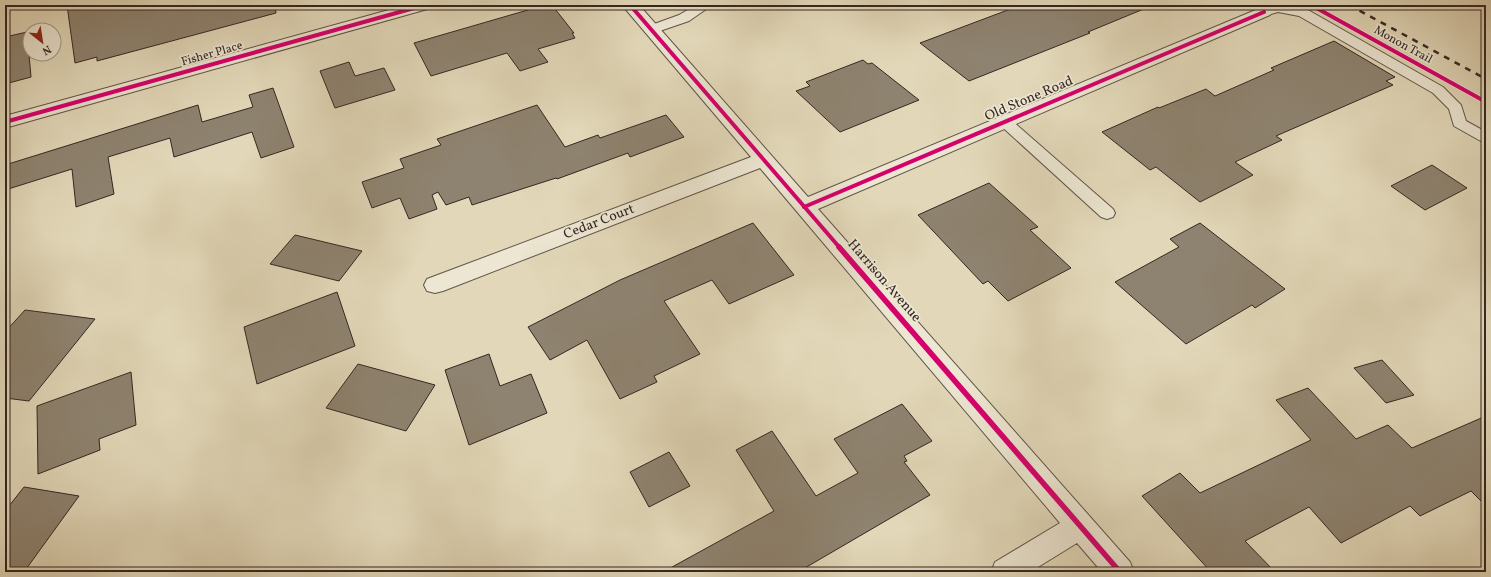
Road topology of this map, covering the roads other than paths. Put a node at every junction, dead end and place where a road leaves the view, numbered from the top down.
1 (425, 5) edge
2 (630, 5) edge
3 (706, 5) edge
4 (1258, 8) edge
5 (651, 30) junction
6 (5, 122) edge
7 (1005, 122) junction
8 (1486, 139) edge
9 (763, 160) junction
10 (804, 207) junction
11 (1107, 213) dead end
12 (435, 285) dead end
13 (1079, 526) junction
14 (1005, 572) edge
15 (1120, 572) edge

1 - 6 street, Fisher Place
2 - 5 street, Harrison Avenue
3 - 5 lane
4 - 7 street, Old Stone Road
4 - 8 lane
5 - 9 street, Harrison Avenue
7 - 10 street, Old Stone Road
7 - 11 lane
9 - 10 street, Harrison Avenue
9 - 12 street, Cedar Court
10 - 13 street, Harrison Avenue
13 - 14 street
13 - 15 street, Harrison Avenue

